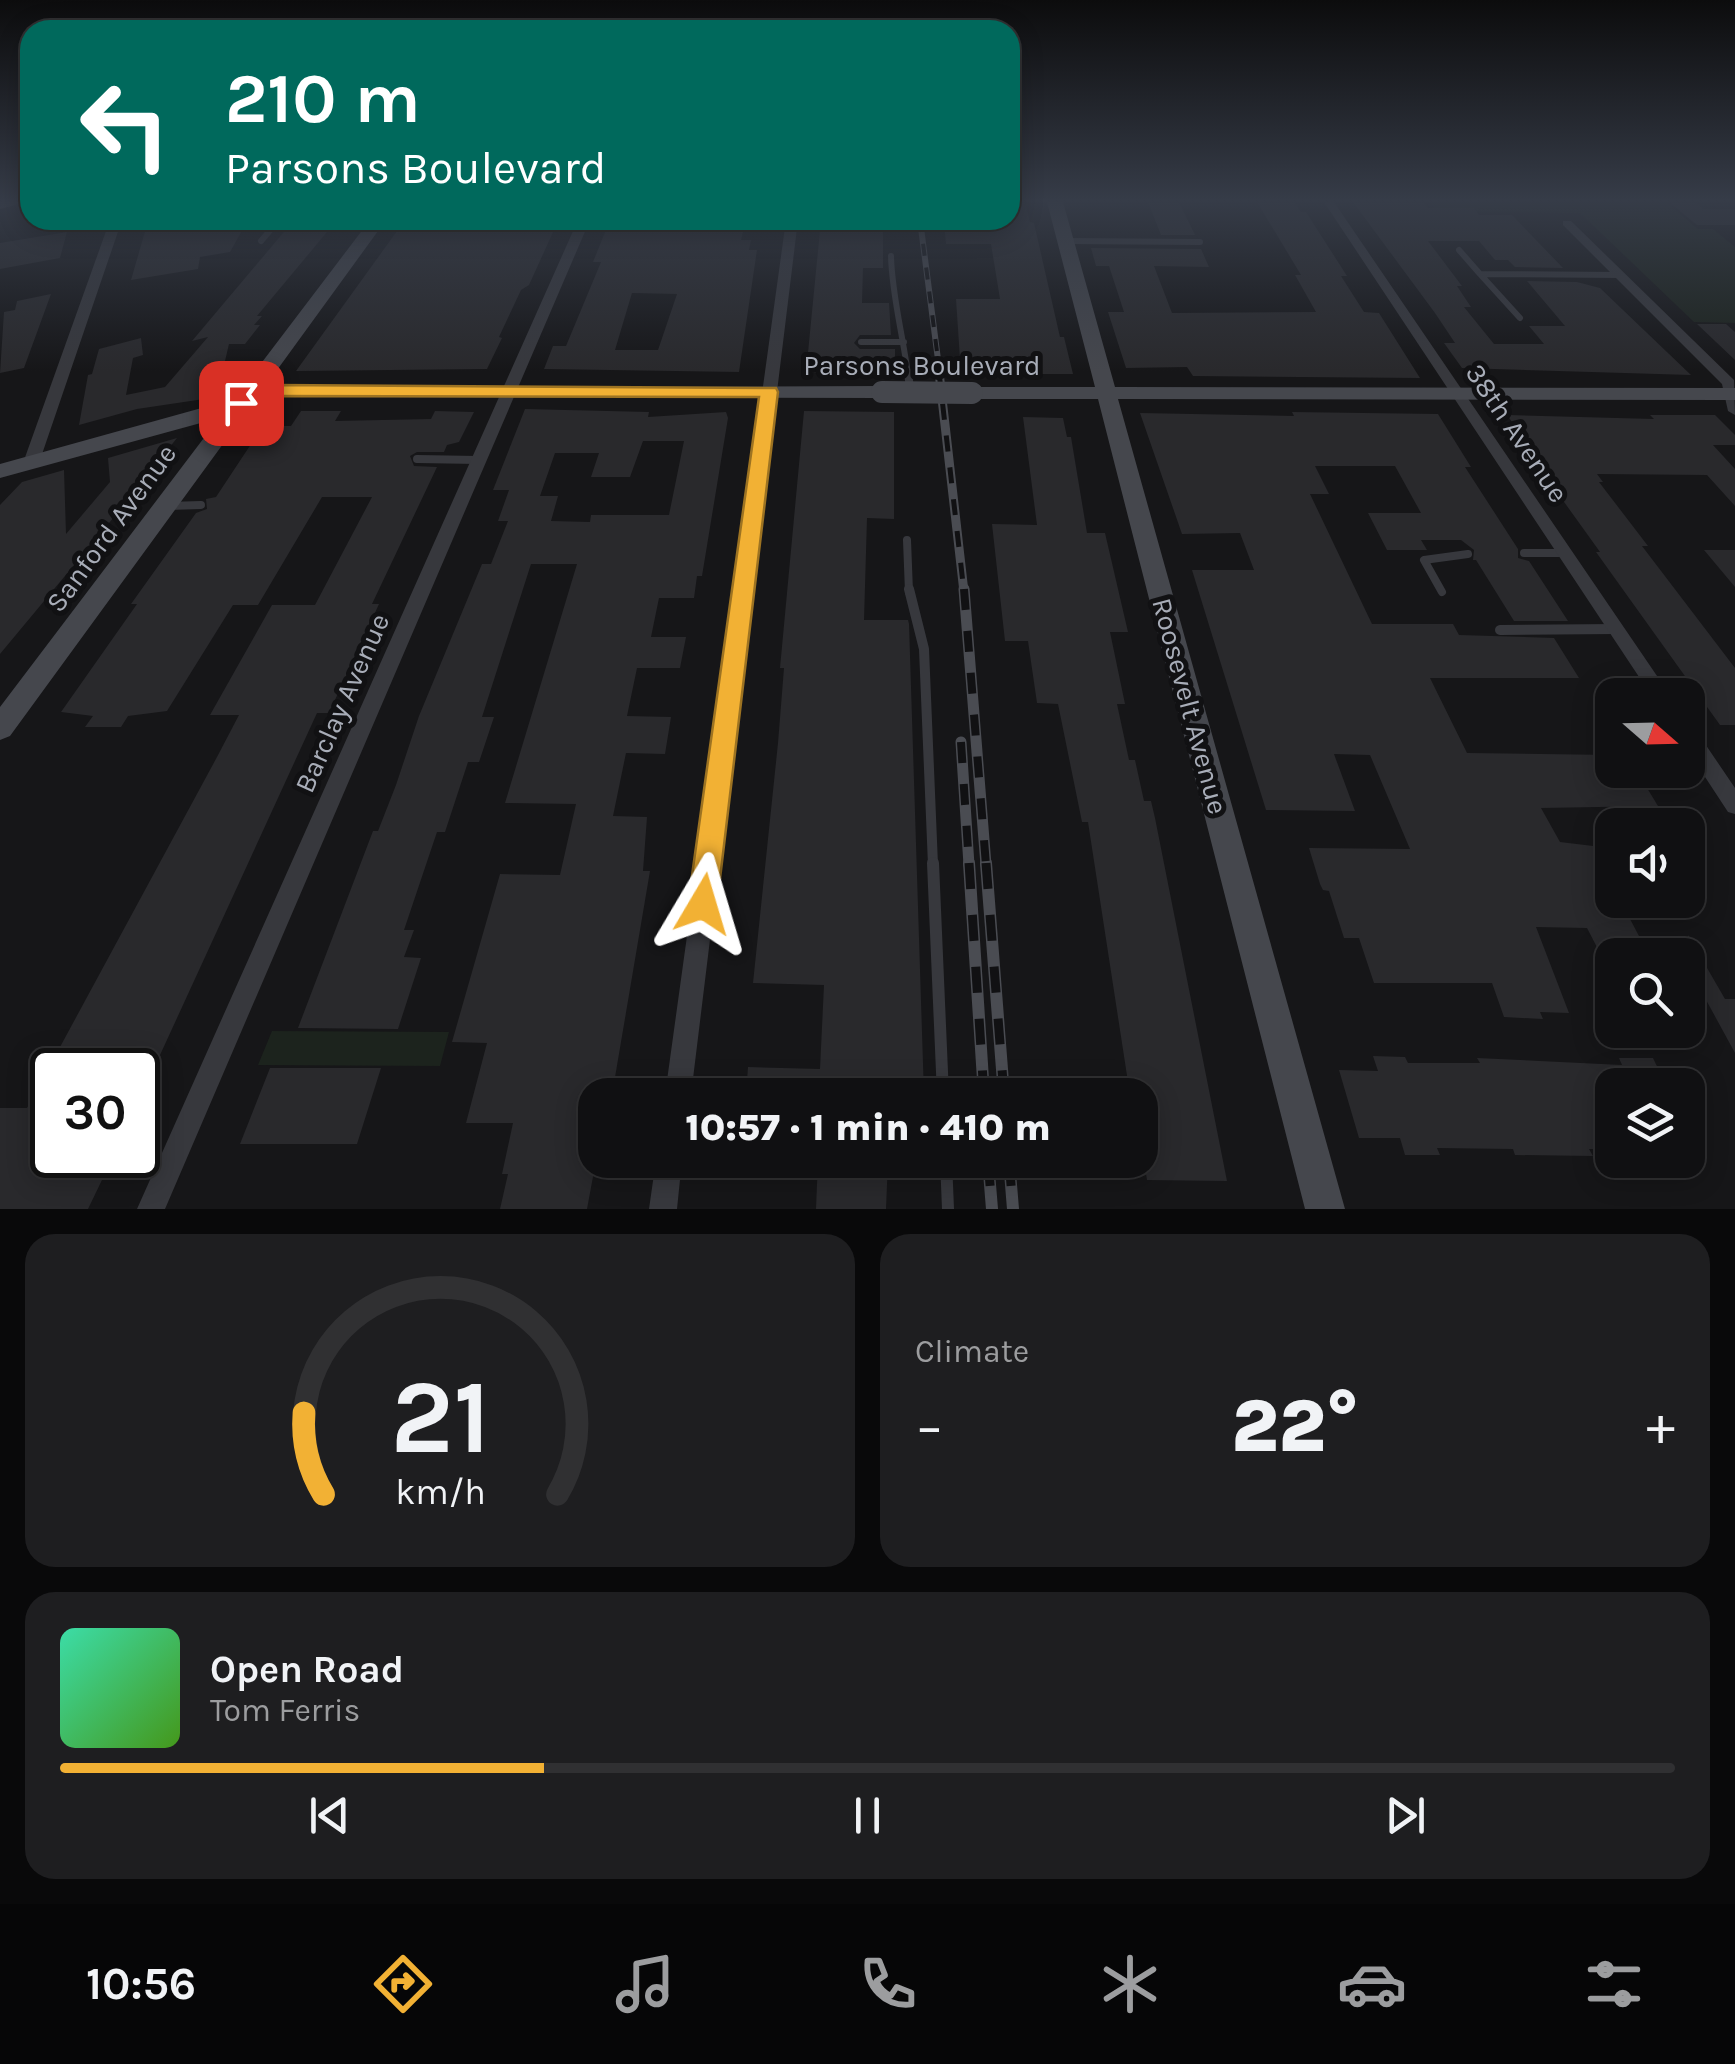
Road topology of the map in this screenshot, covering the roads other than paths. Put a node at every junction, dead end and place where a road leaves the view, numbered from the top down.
1 (103, 258) edge
2 (349, 258) edge
3 (567, 258) edge
4 (787, 258) edge
5 (891, 258) edge
6 (1071, 258) edge
7 (1367, 258) edge
8 (1466, 258) edge
9 (1603, 258) edge
10 (1480, 274) junction
11 (1621, 276) junction
12 (1520, 318) dead end
13 (861, 342) dead end
14 (904, 342) junction
15 (509, 390) junction
16 (769, 392) junction
17 (910, 392) junction
18 (1106, 393) junction
19 (1457, 394) junction
20 (1734, 400) edge
21 (241, 403) junction
22 (417, 459) dead end
23 (478, 460) junction
24 (31, 462) junction
25 (2, 474) edge
26 (201, 505) dead end
27 (165, 506) junction
28 (907, 540) dead end
29 (1524, 553) dead end
30 (1566, 553) junction
31 (1468, 554) dead end
32 (1442, 592) dead end
33 (1616, 629) junction
34 (1500, 630) dead end
35 (1649, 678) edge
36 (0, 728) edge
37 (1705, 760) edge
38 (1735, 805) edge
39 (680, 1078) edge
40 (942, 1078) edge
41 (667, 1178) edge
42 (947, 1178) edge
43 (150, 1209) edge
44 (663, 1209) edge
45 (948, 1209) edge
46 (1325, 1209) edge

1 - 24 street
2 - 21 street, Sanford Avenue
3 - 15 street, Barclay Avenue
4 - 16 street
5 - 14 lane
6 - 18 street, Roosevelt Avenue
7 - 19 street, 38th Avenue
8 - 10 lane
9 - 11 street
10 - 11 lane
10 - 12 lane
11 - 20 street
13 - 14 lane
14 - 17 lane
15 - 16 street, Parsons Boulevard
15 - 21 street, Parsons Boulevard
15 - 23 street, Barclay Avenue
16 - 17 street, Parsons Boulevard, bridge
16 - 39 street
17 - 18 street, Parsons Boulevard, bridge
18 - 19 street, Parsons Boulevard
18 - 46 street, Roosevelt Avenue
19 - 20 street, Parsons Boulevard
19 - 30 street, 38th Avenue
21 - 24 street, Parsons Boulevard
21 - 27 street, Sanford Avenue
22 - 23 lane
23 - 43 street, Barclay Avenue
24 - 25 street, Parsons Boulevard
26 - 27 lane
27 - 36 street, Sanford Avenue
28 - 40 lane
29 - 30 lane
30 - 33 street, 38th Avenue
31 - 32 lane
33 - 34 lane
33 - 35 street, 38th Avenue
37 - 38 street
41 - 44 street
42 - 45 lane

